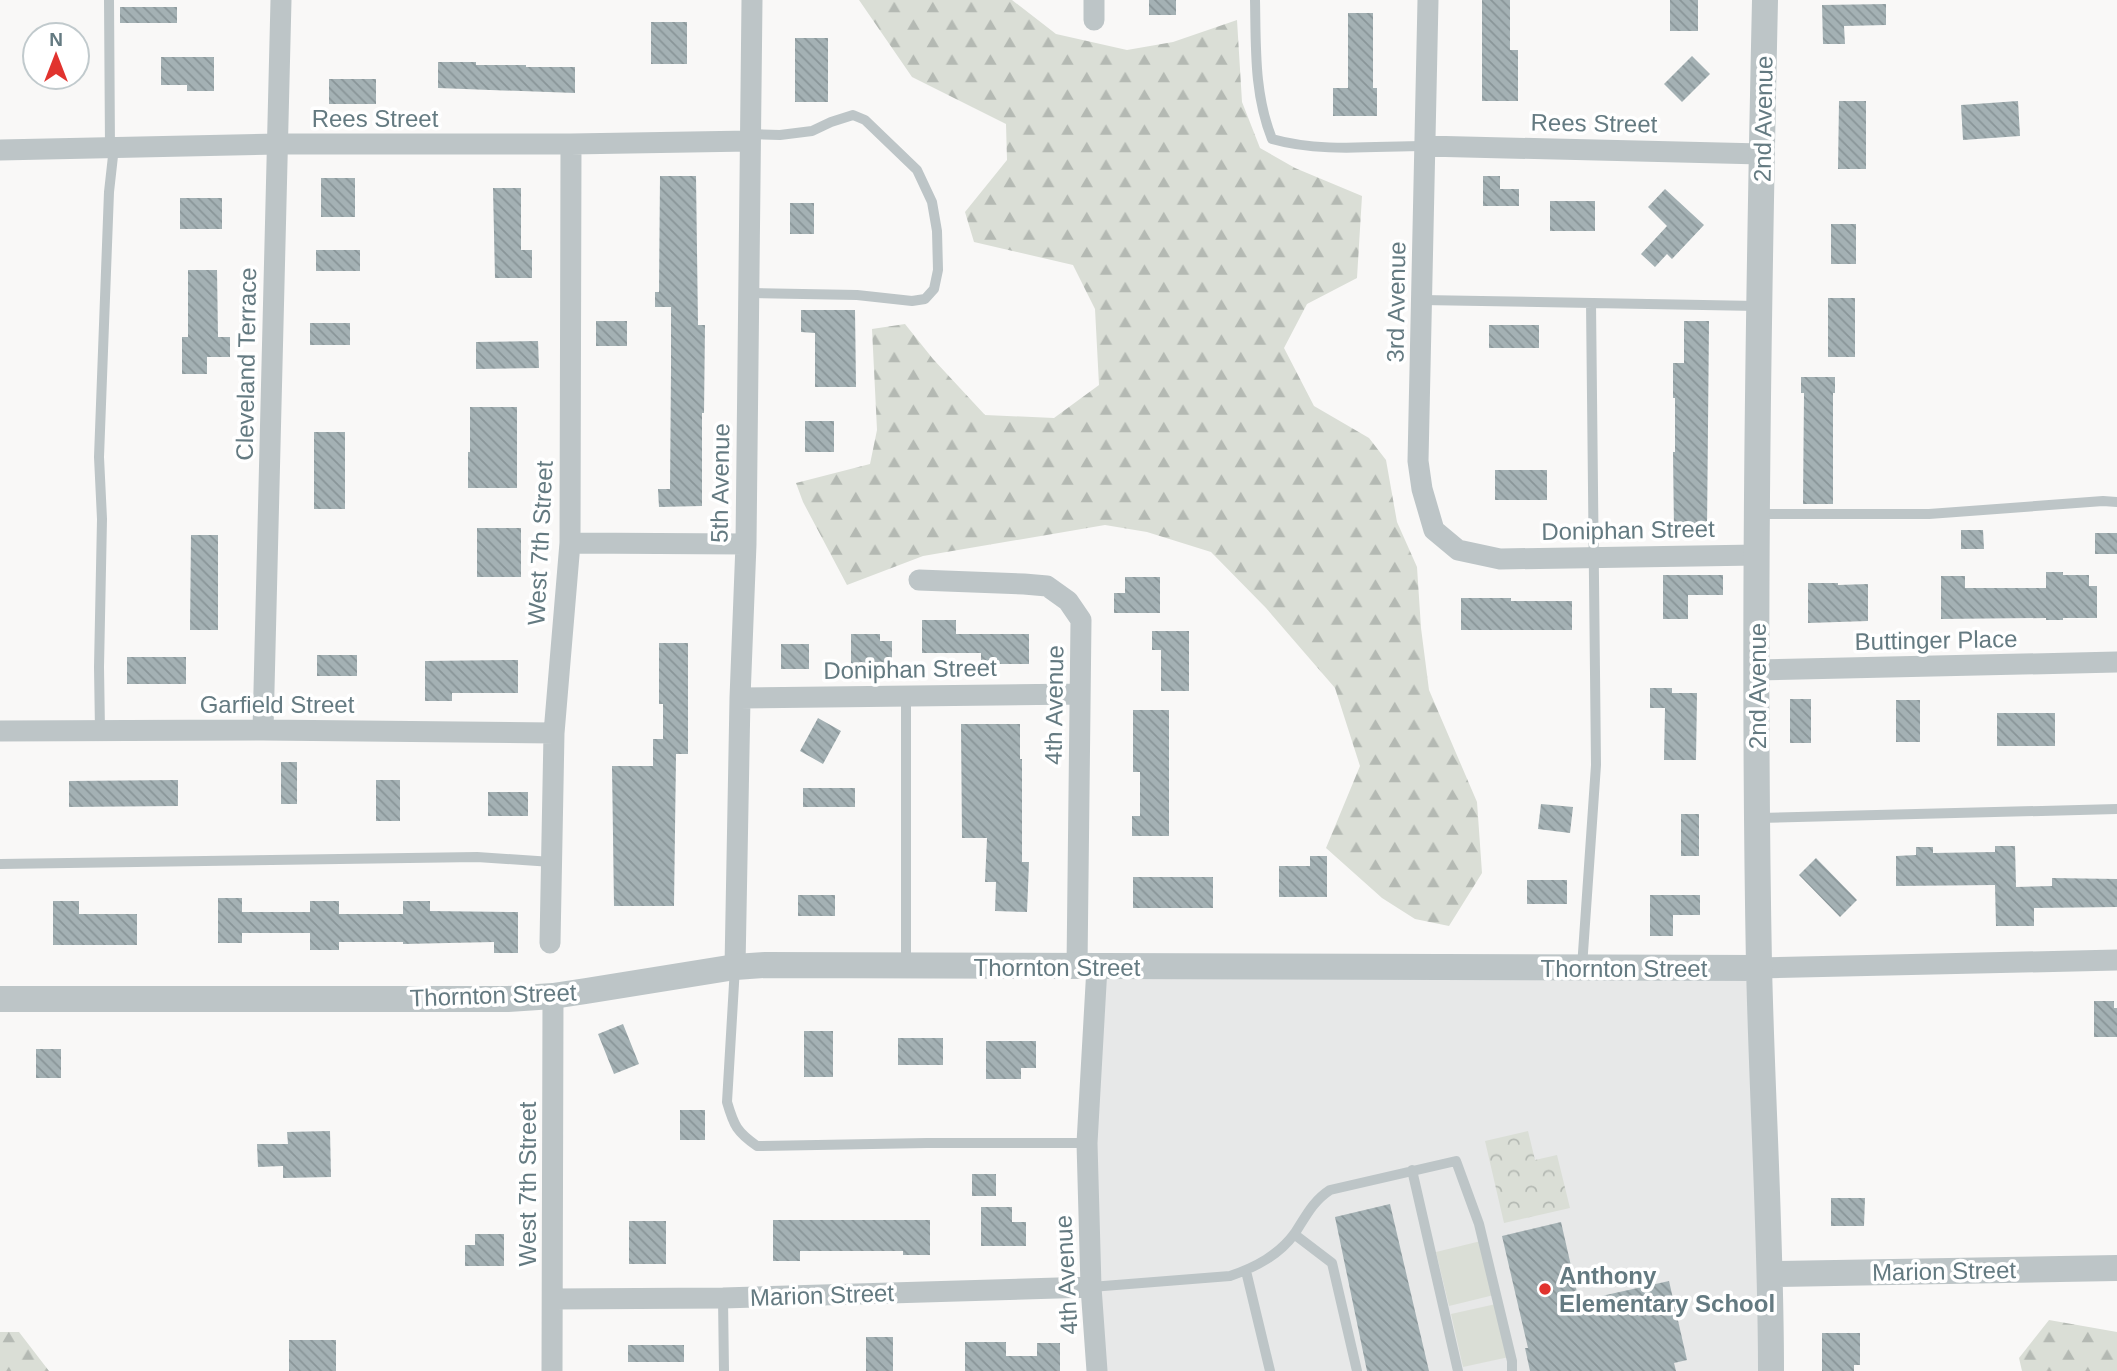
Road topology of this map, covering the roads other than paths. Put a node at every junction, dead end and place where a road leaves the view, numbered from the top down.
1 (109, 0) edge
2 (281, 0) edge
3 (752, 0) edge
4 (1255, 0) edge
5 (1428, 0) edge
6 (1765, 0) edge
7 (750, 138) junction
8 (278, 144) junction
9 (571, 144) junction
10 (1425, 146) junction
11 (112, 147) junction
12 (0, 150) edge
13 (1762, 154) junction
14 (749, 293) junction
15 (1422, 300) junction
16 (1591, 303) junction
17 (1760, 306) junction
18 (2117, 502) edge
19 (1757, 514) junction
20 (570, 543) junction
21 (746, 544) junction
22 (1757, 555) junction
23 (1595, 557) junction
24 (1500, 559) joint
25 (919, 580) dead end
26 (2117, 662) edge
27 (1756, 670) junction
28 (1080, 694) junction
29 (906, 695) junction
30 (740, 698) junction
31 (263, 730) junction
32 (0, 731) edge
33 (100, 731) junction
34 (554, 733) junction
35 (2117, 809) edge
36 (1758, 818) junction
37 (552, 862) junction
38 (0, 864) edge
39 (550, 943) dead end
40 (2117, 960) edge
41 (906, 966) junction
42 (735, 967) junction
43 (1087, 967) junction
44 (1582, 967) junction
45 (1759, 968) junction
46 (553, 996) junction
47 (0, 999) edge
48 (1087, 1143) junction
49 (1412, 1170) junction
50 (1294, 1234) junction
51 (2117, 1268) edge
52 (1246, 1271) junction
53 (1771, 1274) junction
54 (1091, 1287) junction
55 (723, 1298) junction
56 (553, 1299) junction
57 (552, 1371) edge
58 (724, 1371) edge
59 (1097, 1371) edge
60 (1270, 1371) edge
61 (1357, 1371) edge
62 (1458, 1371) edge
63 (1512, 1371) edge
64 (1771, 1371) edge

1 - 11 lane
2 - 8 street, Cleveland Terrace
3 - 7 street, 5th Avenue
4 - 10 lane
5 - 10 street, 3rd Avenue
6 - 13 street, 2nd Avenue
7 - 9 street, Rees Street
7 - 14 street, 5th Avenue
7 - 14 lane
8 - 9 street, Rees Street
8 - 11 street, Rees Street
8 - 31 street, Cleveland Terrace
9 - 20 street, West 7th Street
10 - 13 street, Rees Street
10 - 15 street, 3rd Avenue
11 - 12 street, Rees Street
11 - 33 lane
13 - 17 street, 2nd Avenue
14 - 21 street, 5th Avenue
15 - 16 lane
15 - 24 street, 3rd Avenue
16 - 17 lane
16 - 23 lane
17 - 19 street, 2nd Avenue
18 - 19 lane
19 - 22 street, 2nd Avenue
20 - 21 street
20 - 34 street, West 7th Street
21 - 30 street, 5th Avenue
22 - 23 street, Doniphan Street
22 - 27 street, 2nd Avenue
23 - 24 street, Doniphan Street
23 - 44 lane
25 - 28 street, 4th Avenue
26 - 27 street, Buttinger Place
27 - 36 street, 2nd Avenue
28 - 29 street, Doniphan Street
28 - 43 street, 4th Avenue
29 - 30 street, Doniphan Street
29 - 41 lane
30 - 42 street, 5th Avenue
31 - 33 street, Garfield Street
31 - 34 street, Garfield Street
32 - 33 street, Garfield Street
34 - 37 street, West 7th Street
35 - 36 lane
36 - 45 street, 2nd Avenue
37 - 38 lane
37 - 39 street, West 7th Street
40 - 45 street, Thornton Street
41 - 42 street, Thornton Street
41 - 43 street, Thornton Street
42 - 46 street, Thornton Street
42 - 48 lane
43 - 44 street, Thornton Street
43 - 48 street, 4th Avenue
44 - 45 street, Thornton Street
45 - 53 street, 2nd Avenue
46 - 47 street, Thornton Street
46 - 56 street, West 7th Street
48 - 54 street, 4th Avenue
49 - 50 lane
49 - 62 lane
49 - 63 lane
50 - 52 lane
50 - 61 lane
51 - 53 street, Marion Street
52 - 54 lane
52 - 60 lane
53 - 64 street, 2nd Avenue
54 - 55 street, Marion Street
54 - 59 street, 4th Avenue
55 - 56 street, Marion Street
55 - 58 lane
56 - 57 street, West 7th Street

